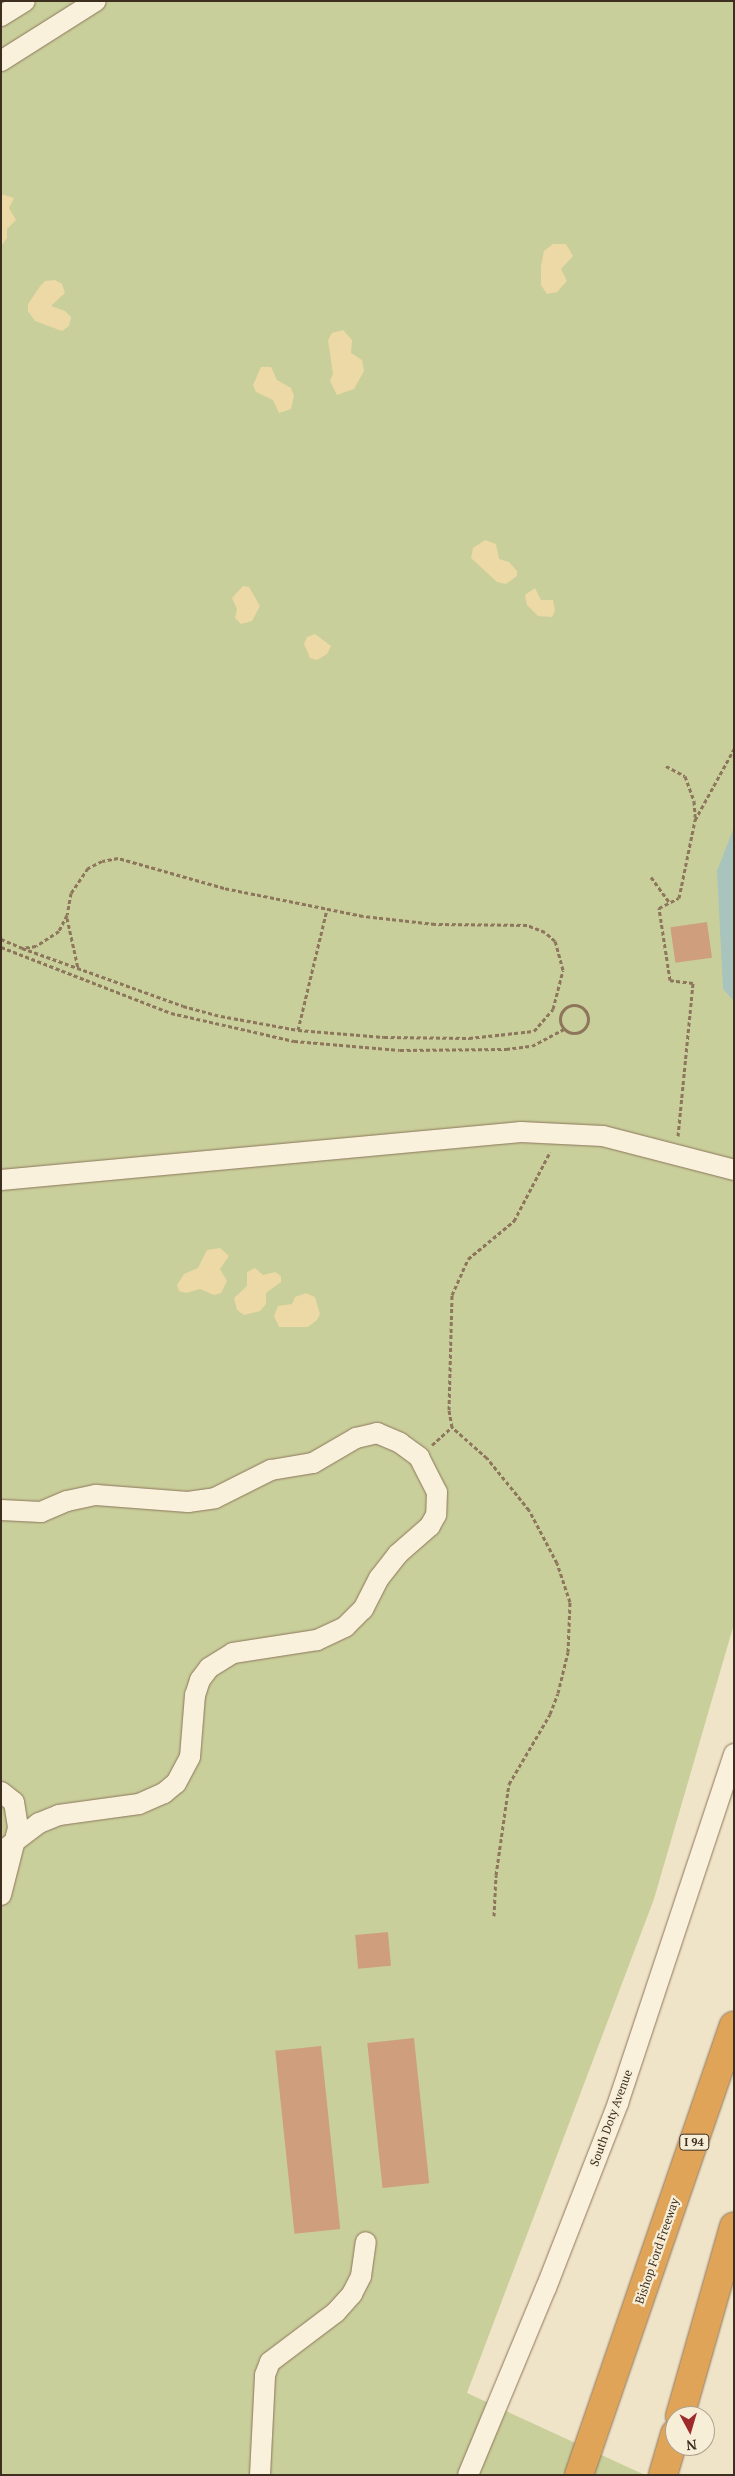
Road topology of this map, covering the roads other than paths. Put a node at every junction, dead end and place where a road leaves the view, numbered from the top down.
1 (25, 1) edge
2 (96, 1) edge
3 (1, 16) edge
4 (1, 61) edge
5 (734, 1170) edge
6 (1, 1180) edge
7 (1, 1510) edge
8 (734, 1754) edge
9 (1, 1792) edge
10 (8, 1847) edge
11 (1, 1895) edge
12 (734, 2026) edge
13 (734, 2227) edge
14 (366, 2242) dead end
15 (683, 2406) edge
16 (669, 2456) edge
17 (579, 2473) edge
18 (260, 2475) edge
19 (468, 2475) edge
20 (664, 2475) edge

1 - 3 street
2 - 4 street
5 - 6 street
7 - 10 street
8 - 19 street, South Doty Avenue
9 - 10 street
10 - 11 street
12 - 17 highway, Bishop Ford Freeway / I 94
13 - 15 highway
14 - 18 street
16 - 20 highway

